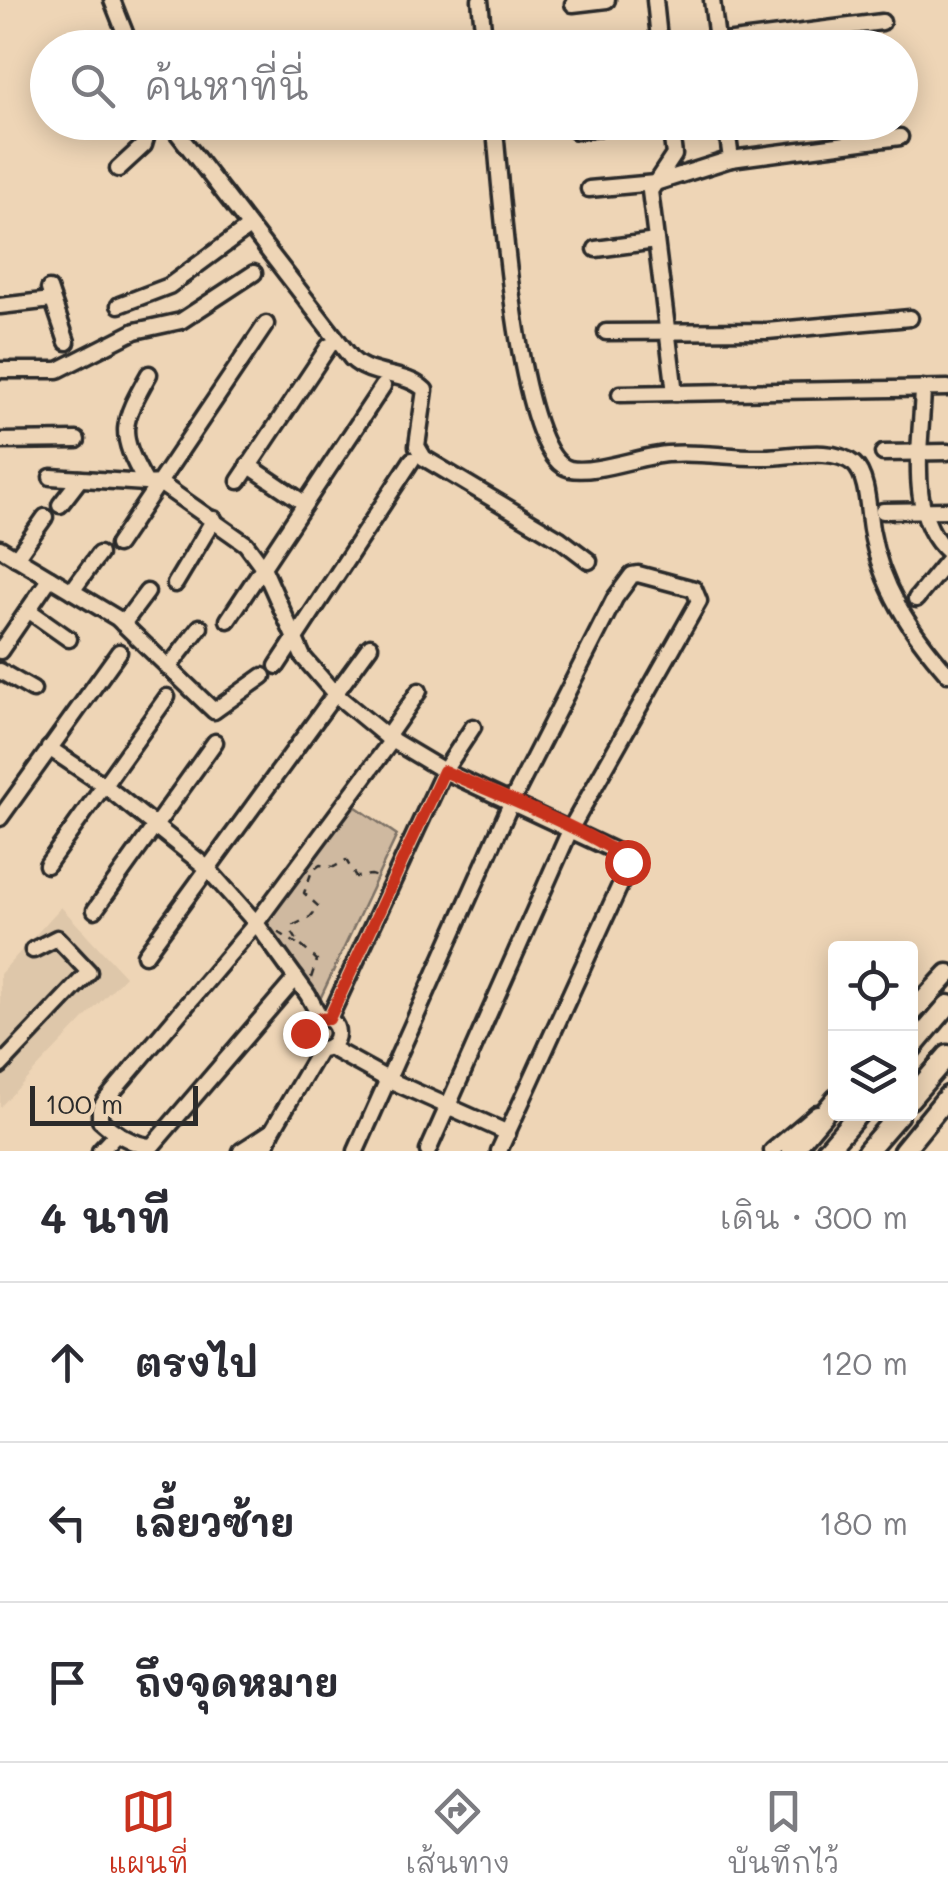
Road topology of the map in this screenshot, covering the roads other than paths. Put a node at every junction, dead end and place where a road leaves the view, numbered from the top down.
1 (112, 0) edge
2 (480, 0) edge
3 (607, 0) edge
4 (655, 0) edge
5 (712, 0) edge
6 (572, 4) dead end
7 (882, 22) dead end
8 (124, 30) edge
9 (483, 30) edge
10 (658, 30) edge
11 (716, 30) edge
12 (825, 30) edge
13 (146, 140) edge
14 (183, 140) edge
15 (496, 140) edge
16 (672, 140) edge
17 (728, 140) edge
18 (877, 140) edge
19 (731, 159) junction
20 (118, 169) dead end
21 (655, 183) junction
22 (589, 189) dead end
23 (249, 228) junction
24 (656, 242) junction
25 (596, 249) dead end
26 (254, 273) dead end
27 (119, 305) dead end
28 (0, 306) edge
29 (910, 318) dead end
30 (266, 324) dead end
31 (606, 332) dead end
32 (667, 332) junction
33 (67, 342) dead end
34 (329, 346) dead end
35 (0, 370) edge
36 (149, 374) dead end
37 (383, 386) dead end
38 (923, 388) junction
39 (948, 388) edge
40 (675, 393) junction
41 (620, 394) dead end
42 (77, 440) dead end
43 (0, 442) edge
44 (922, 452) junction
45 (948, 452) edge
46 (883, 453) dead end
47 (412, 460) dead end
48 (248, 466) junction
49 (52, 477) dead end
50 (80, 478) junction
51 (239, 481) dead end
52 (154, 484) junction
53 (304, 503) junction
54 (60, 505) dead end
55 (923, 510) junction
56 (948, 510) edge
57 (883, 511) dead end
58 (46, 517) dead end
59 (214, 520) junction
60 (117, 545) dead end
61 (0, 548) edge
62 (948, 552) edge
63 (98, 554) dead end
64 (16, 558) junction
65 (948, 560) edge
66 (589, 562) dead end
67 (263, 567) junction
68 (50, 578) junction
69 (175, 584) dead end
70 (72, 591) junction
71 (147, 592) dead end
72 (916, 599) dead end
73 (28, 610) junction
74 (228, 620) dead end
75 (124, 624) junction
76 (200, 627) dead end
77 (69, 639) dead end
78 (294, 639) junction
79 (370, 646) dead end
80 (0, 651) edge
81 (119, 652) dead end
82 (277, 666) dead end
83 (168, 668) junction
84 (0, 671) edge
85 (948, 674) edge
86 (264, 676) dead end
87 (33, 690) dead end
88 (419, 692) dead end
89 (335, 694) junction
90 (168, 697) dead end
91 (473, 727) dead end
92 (389, 738) junction
93 (216, 742) dead end
94 (49, 748) junction
95 (444, 771) junction
96 (104, 786) junction
97 (512, 800) junction
98 (0, 818) edge
99 (156, 825) junction
100 (571, 828) junction
101 (48, 865) dead end
102 (206, 867) junction
103 (95, 910) dead end
104 (256, 923) junction
105 (34, 950) dead end
106 (145, 954) dead end
107 (948, 974) edge
108 (300, 984) junction
109 (948, 1005) edge
110 (918, 1006) edge
111 (324, 1018) junction
112 (918, 1041) edge
113 (324, 1048) junction
114 (948, 1055) edge
115 (0, 1066) edge
116 (387, 1079) junction
117 (918, 1090) edge
118 (948, 1096) edge
119 (828, 1106) edge
120 (448, 1108) junction
121 (828, 1108) edge
122 (852, 1121) edge
123 (892, 1121) edge
124 (272, 1130) junction
125 (118, 1133) junction
126 (508, 1133) junction
127 (100, 1151) edge
128 (240, 1151) edge
129 (264, 1151) edge
130 (356, 1151) edge
131 (428, 1151) edge
132 (500, 1151) edge
133 (772, 1151) edge
134 (792, 1151) edge
135 (826, 1151) edge
136 (867, 1151) edge
137 (904, 1151) edge

1 - 8 street
2 - 9 street
3 - 6 street
4 - 10 street
5 - 11 street
7 - 12 street
13 - 20 street
14 - 23 street
15 - 85 street
16 - 21 street
17 - 19 street
18 - 19 street
19 - 21 street
21 - 22 street
21 - 24 street
23 - 27 street
23 - 66 street
24 - 25 street
24 - 32 street
26 - 35 street
28 - 33 street
29 - 32 street
30 - 52 street
31 - 32 street
32 - 40 street
34 - 48 street
36 - 52 street
37 - 53 street
38 - 39 street
38 - 40 street
38 - 44 street
40 - 41 street
42 - 43 street
44 - 45 street
44 - 46 street
44 - 55 street
47 - 78 street
48 - 51 street
48 - 53 street
49 - 50 street
50 - 52 street
50 - 54 street
52 - 59 street
52 - 60 street
53 - 67 street
55 - 56 street
55 - 57 street
55 - 62 street
58 - 64 street
59 - 67 street
59 - 69 street
61 - 64 street
63 - 70 street
64 - 68 street
65 - 72 street
67 - 74 street
67 - 78 street
68 - 70 street
68 - 73 street
70 - 75 street
71 - 75 street
73 - 77 street
73 - 80 street
75 - 83 street
76 - 83 street
78 - 82 street
78 - 89 street
79 - 89 street
81 - 94 street
83 - 86 street
84 - 87 street
88 - 92 street
89 - 92 street
89 - 102 street
90 - 96 street
91 - 95 street
92 - 95 street
92 - 104 street
93 - 99 street
94 - 96 street
94 - 98 street
95 - 97 street
95 - 111 street
96 - 99 street
96 - 101 street
97 - 100 street
97 - 100 street
97 - 116 street
99 - 102 street
99 - 103 street
100 - 120 street
100 - 126 street
102 - 104 street
102 - 106 street
104 - 108 street
104 - 125 street
105 - 115 street
107 - 110 main road
108 - 111 street
108 - 125 street
109 - 112 main road
111 - 113 street
111 - 113 street
113 - 116 street
113 - 124 street
114 - 117 main road
116 - 120 street
116 - 130 street
118 - 137 main road
119 - 133 street
120 - 126 street
120 - 131 street
121 - 134 main road
122 - 135 main road
123 - 136 main road
124 - 128 street
124 - 129 street
125 - 127 street
126 - 132 street

